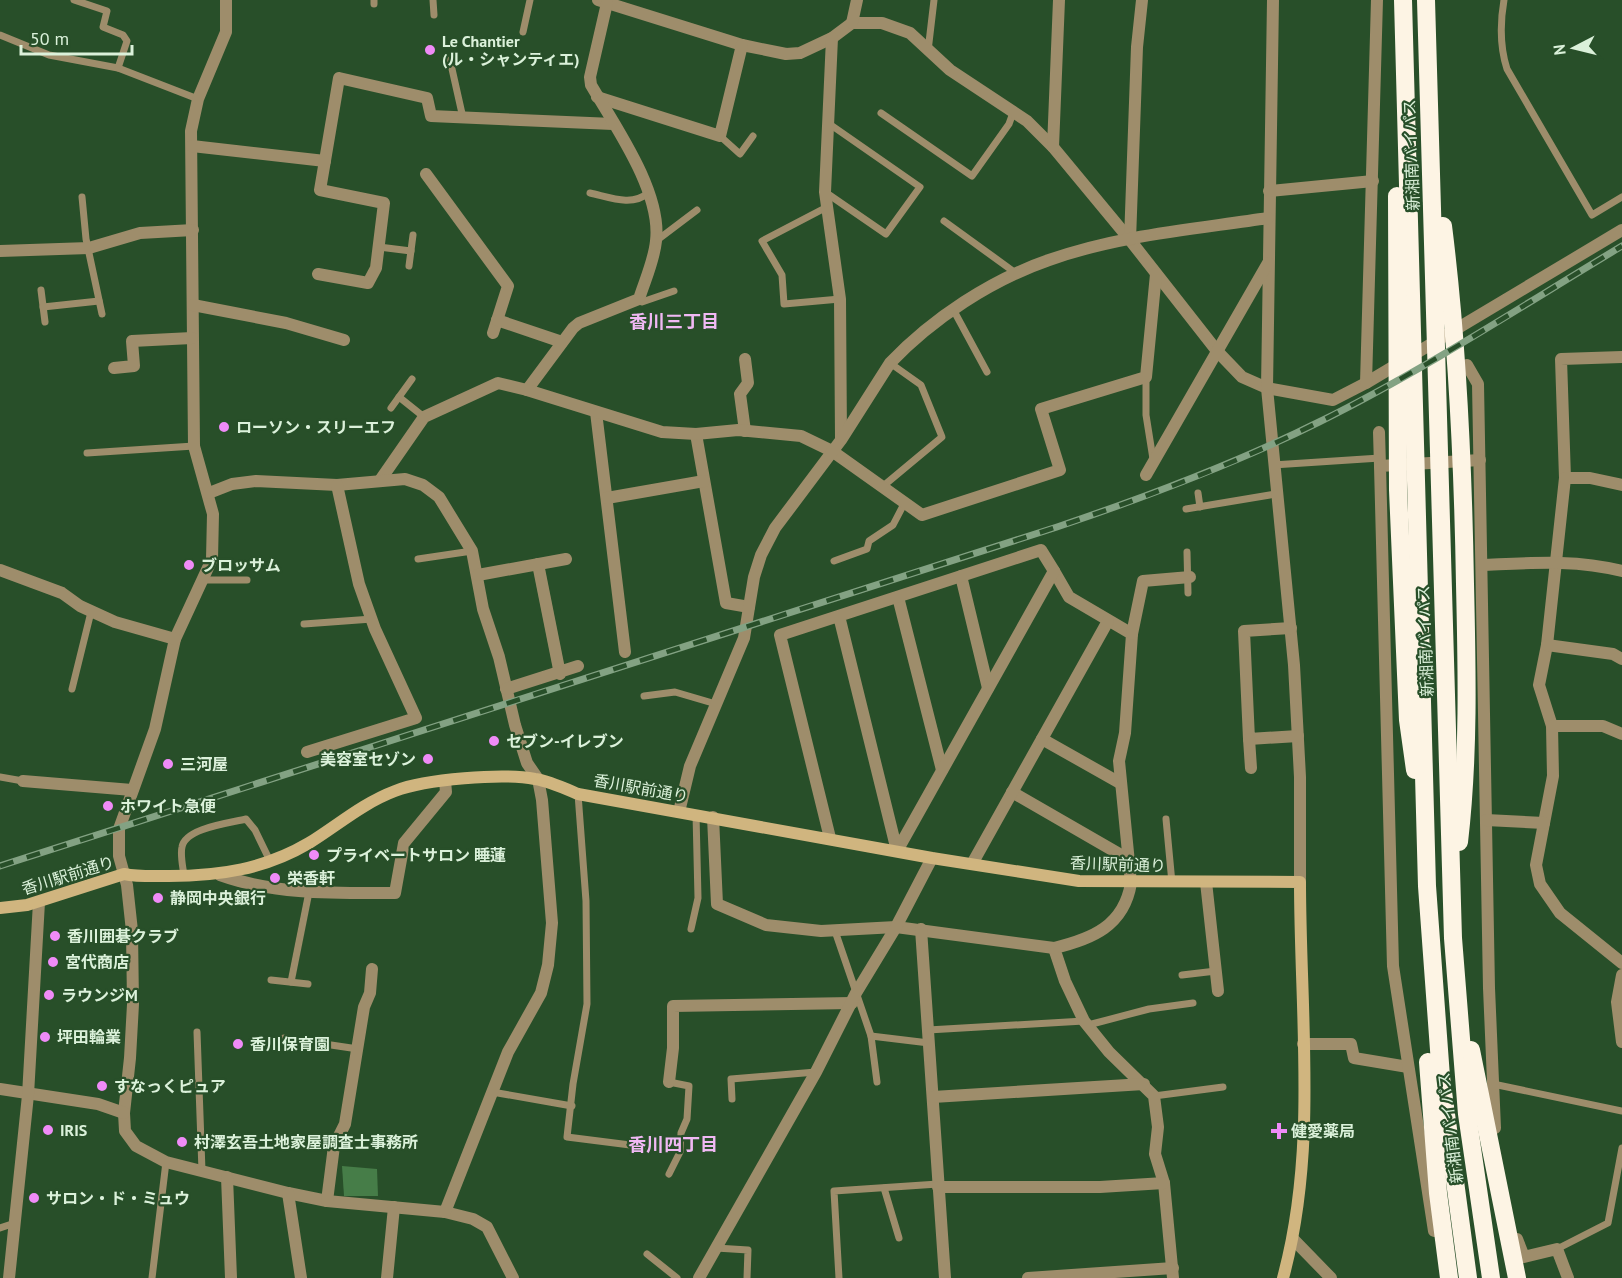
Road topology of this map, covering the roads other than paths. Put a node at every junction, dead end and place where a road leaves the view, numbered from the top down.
1 (74, 0) edge
2 (226, 0) edge
3 (433, 0) edge
4 (530, 0) edge
5 (857, 0) edge
6 (934, 0) edge
7 (1059, 0) edge
8 (1142, 0) edge
9 (1273, 0) edge
10 (1377, 0) edge
11 (1403, 0) edge
12 (1426, 0) edge
13 (1504, 0) edge
14 (603, 2) edge
15 (434, 15) dead end
16 (852, 23) junction
17 (1404, 23) junction
18 (523, 32) dead end
19 (0, 34) edge
20 (832, 38) junction
21 (742, 45) junction
22 (928, 51) junction
23 (450, 60) dead end
24 (118, 68) junction
25 (597, 97) junction
26 (198, 99) junction
27 (1014, 110) junction
28 (881, 113) dead end
29 (463, 118) junction
30 (1430, 118) junction
31 (827, 122) junction
32 (613, 124) junction
33 (720, 136) junction
34 (753, 136) dead end
35 (192, 146) junction
36 (1053, 147) junction
37 (325, 161) junction
38 (426, 174) dead end
39 (1373, 181) junction
40 (1269, 190) junction
41 (825, 192) junction
42 (590, 193) dead end
43 (648, 193) junction
44 (82, 197) dead end
45 (1622, 197) edge
46 (825, 208) junction
47 (696, 210) dead end
48 (1268, 218) junction
49 (944, 222) dead end
50 (193, 230) junction
51 (1622, 230) edge
52 (413, 235) dead end
53 (1130, 240) junction
54 (656, 241) junction
55 (379, 247) junction
56 (89, 248) junction
57 (0, 251) edge
58 (411, 251) junction
59 (1268, 262) junction
60 (409, 266) dead end
61 (318, 274) dead end
62 (1017, 274) junction
63 (1156, 274) junction
64 (41, 291) dead end
65 (674, 291) dead end
66 (639, 299) junction
67 (840, 299) junction
68 (99, 301) junction
69 (193, 305) junction
70 (44, 308) junction
71 (954, 311) junction
72 (102, 314) dead end
73 (497, 320) junction
74 (45, 322) dead end
75 (493, 333) dead end
76 (192, 338) junction
77 (344, 340) dead end
78 (562, 342) junction
79 (1217, 351) junction
80 (1622, 357) edge
81 (745, 359) dead end
82 (890, 363) junction
83 (1467, 364) dead end
84 (114, 368) dead end
85 (987, 372) dead end
86 (1146, 377) junction
87 (412, 379) dead end
88 (1366, 383) junction
89 (1267, 388) junction
90 (527, 390) junction
91 (399, 397) junction
92 (391, 408) dead end
93 (596, 412) junction
94 (424, 417) junction
95 (745, 431) junction
96 (1379, 432) dead end
97 (696, 434) junction
98 (841, 440) junction
99 (194, 446) junction
100 (832, 451) junction
101 (87, 453) dead end
102 (1480, 460) junction
103 (1153, 462) junction
104 (1380, 462) junction
105 (1273, 465) junction
106 (1146, 475) dead end
107 (1565, 478) junction
108 (381, 479) junction
109 (704, 481) junction
110 (337, 485) junction
111 (1622, 485) edge
112 (882, 487) junction
113 (209, 493) junction
114 (1198, 493) dead end
115 (1276, 494) junction
116 (607, 498) junction
117 (905, 502) junction
118 (1200, 507) junction
119 (1186, 509) dead end
120 (472, 551) junction
121 (1187, 552) dead end
122 (566, 558) dead end
123 (418, 559) dead end
124 (834, 561) dead end
125 (1557, 562) junction
126 (538, 564) junction
127 (1482, 565) junction
128 (0, 570) edge
129 (1054, 571) junction
130 (1622, 571) edge
131 (478, 575) junction
132 (961, 576) junction
133 (1190, 577) junction
134 (201, 580) junction
135 (247, 580) dead end
136 (1188, 593) dead end
137 (898, 597) junction
138 (749, 607) junction
139 (92, 612) junction
140 (839, 616) junction
141 (372, 619) junction
142 (1108, 621) junction
143 (304, 624) dead end
144 (1291, 628) junction
145 (1132, 634) junction
146 (175, 639) junction
147 (1547, 645) junction
148 (626, 652) dead end
149 (1622, 659) edge
150 (578, 666) dead end
151 (560, 674) junction
152 (988, 688) junction
153 (72, 689) dead end
154 (506, 689) junction
155 (644, 696) dead end
156 (716, 704) junction
157 (1552, 726) junction
158 (1622, 734) edge
159 (1298, 736) junction
160 (1249, 738) junction
161 (1042, 739) junction
162 (308, 752) dead end
163 (1251, 768) dead end
164 (942, 770) junction
165 (0, 777) edge
166 (538, 779) junction
167 (23, 781) joint
168 (445, 781) junction
169 (1120, 783) junction
170 (132, 790) junction
171 (1012, 792) junction
172 (578, 794) junction
173 (1426, 806) junction
174 (679, 812) junction
175 (696, 814) junction
176 (713, 817) junction
177 (1166, 819) dead end
178 (1486, 820) junction
179 (1544, 823) junction
180 (830, 838) junction
181 (897, 851) junction
182 (932, 858) junction
183 (1128, 859) junction
184 (270, 861) junction
185 (972, 864) junction
186 (124, 874) junction
187 (220, 875) junction
188 (184, 876) junction
189 (1206, 882) junction
190 (1300, 882) junction
191 (1131, 883) junction
192 (1172, 883) junction
193 (309, 892) junction
194 (39, 902) junction
195 (0, 908) edge
196 (896, 927) junction
197 (691, 929) dead end
198 (921, 929) junction
199 (835, 931) junction
200 (1446, 938) junction
201 (1054, 948) junction
202 (1622, 963) edge
203 (372, 969) dead end
204 (1216, 971) junction
205 (1182, 975) dead end
206 (1622, 975) edge
207 (271, 980) dead end
208 (291, 982) junction
209 (308, 984) dead end
210 (1218, 991) dead end
211 (854, 998) junction
212 (1193, 1003) dead end
213 (1086, 1023) junction
214 (197, 1032) dead end
215 (872, 1036) junction
216 (929, 1036) junction
217 (284, 1038) dead end
218 (1622, 1042) edge
219 (1303, 1044) junction
220 (358, 1048) junction
221 (1408, 1067) junction
222 (816, 1072) junction
223 (669, 1082) joint
224 (877, 1082) dead end
225 (1144, 1084) junction
226 (1493, 1084) junction
227 (1223, 1087) dead end
228 (0, 1089) edge
229 (491, 1092) junction
230 (28, 1095) junction
231 (1154, 1096) junction
232 (933, 1097) junction
233 (732, 1099) dead end
234 (572, 1106) junction
235 (1622, 1111) edge
236 (124, 1113) junction
237 (1495, 1128) junction
238 (1464, 1134) dead end
239 (646, 1147) dead end
240 (1622, 1148) edge
241 (166, 1162) junction
242 (202, 1171) junction
243 (669, 1174) dead end
244 (226, 1178) junction
245 (1164, 1183) junction
246 (938, 1185) junction
247 (884, 1188) junction
248 (288, 1193) junction
249 (327, 1201) junction
250 (394, 1207) junction
251 (445, 1212) junction
252 (15, 1223) junction
253 (0, 1228) edge
254 (899, 1238) dead end
255 (1293, 1239) junction
256 (716, 1248) junction
257 (1557, 1249) junction
258 (647, 1254) dead end
259 (1173, 1273) edge
260 (1469, 1273) edge
261 (1096, 1276) edge
262 (1442, 1276) edge
263 (9, 1278) edge
264 (152, 1278) edge
265 (231, 1278) edge
266 (301, 1278) edge
267 (387, 1278) edge
268 (513, 1278) edge
269 (677, 1278) edge
270 (699, 1278) edge
271 (747, 1278) edge
272 (839, 1278) edge
273 (945, 1278) edge
274 (1028, 1278) edge
275 (1283, 1278) edge
276 (1331, 1278) edge
277 (1491, 1278) edge
278 (1517, 1278) edge
279 (1568, 1278) edge

1 - 24 lane
2 - 26 street
3 - 15 lane
4 - 18 lane
5 - 16 street
6 - 22 lane
7 - 36 street
8 - 53 street
9 - 40 street
10 - 39 street
11 - 17 highway, 新湘南バイパス
12 - 30 highway, 新湘南バイパス
13 - 45 lane
14 - 21 street
14 - 25 street
16 - 20 street
16 - 22 street
17 - 173 highway, 新湘南バイパス
17 - 200 highway
19 - 24 lane
20 - 21 street
20 - 31 street
21 - 33 street
22 - 27 street
23 - 29 lane
24 - 26 lane
25 - 32 street
25 - 33 street
26 - 35 street
27 - 28 lane
27 - 36 street
29 - 32 street
29 - 37 street
30 - 200 highway, 新湘南バイパス
30 - 200 highway
31 - 41 street
31 - 41 lane
32 - 43 street
33 - 34 lane
35 - 37 street
35 - 50 street
36 - 53 street
37 - 55 street
38 - 73 street
39 - 40 street
39 - 88 street
40 - 48 street
41 - 46 street
42 - 43 lane
43 - 54 street
44 - 56 lane
46 - 67 street
46 - 67 lane
47 - 54 lane
48 - 53 street
48 - 59 street
49 - 62 lane
50 - 56 street
50 - 69 street
51 - 88 street
52 - 58 lane
53 - 62 street
53 - 63 street
54 - 66 street
55 - 58 lane
55 - 61 street
56 - 57 street
56 - 68 lane
58 - 60 lane
59 - 79 street
59 - 89 street
62 - 71 street
63 - 79 street
63 - 86 street
64 - 70 lane
65 - 66 lane
66 - 78 street
67 - 98 street
68 - 70 lane
68 - 72 lane
69 - 76 street
69 - 77 street
70 - 74 lane
71 - 82 street
71 - 85 lane
73 - 75 street
73 - 78 street
76 - 84 street
76 - 99 street
78 - 90 street
79 - 89 street
79 - 103 street
80 - 107 street
81 - 95 street
82 - 98 street
82 - 112 lane
83 - 102 street
86 - 103 lane
86 - 117 street
87 - 91 lane
88 - 89 street
89 - 105 street
90 - 93 street
90 - 94 street
91 - 92 lane
91 - 94 lane
93 - 97 street
93 - 116 street
94 - 108 street
95 - 97 street
95 - 100 street
96 - 104 street
97 - 109 street
98 - 100 street
99 - 101 lane
99 - 113 street
100 - 112 street
100 - 138 street
102 - 104 street
102 - 127 street
103 - 106 street
104 - 105 lane
104 - 221 street
105 - 115 street
107 - 111 street
107 - 125 street
108 - 110 street
108 - 120 street
109 - 116 street
109 - 138 street
110 - 113 street
110 - 141 street
112 - 117 street
113 - 134 street
114 - 118 lane
115 - 118 lane
115 - 144 street
116 - 148 street
117 - 124 lane
118 - 119 lane
120 - 123 lane
120 - 131 street
121 - 133 lane
122 - 126 street
125 - 127 street
125 - 130 street
125 - 147 street
126 - 131 street
126 - 151 street
127 - 178 street
128 - 139 street
129 - 132 street
129 - 142 street
129 - 152 street
131 - 154 street
132 - 137 street
132 - 152 street
133 - 136 lane
133 - 145 street
134 - 135 lane
134 - 146 street
137 - 140 street
137 - 164 street
138 - 156 street
139 - 146 street
139 - 153 lane
140 - 180 street
140 - 181 street
141 - 143 lane
141 - 162 street
142 - 145 street
142 - 161 street
144 - 159 street
144 - 160 street
145 - 169 street
146 - 170 street
147 - 149 street
147 - 157 street
150 - 151 street
151 - 154 street
152 - 164 street
154 - 166 street
155 - 156 lane
156 - 174 street
157 - 158 street
157 - 179 street
159 - 160 street
159 - 190 street
160 - 163 street
161 - 169 street
161 - 171 street
164 - 181 street
165 - 167 lane
166 - 168 street, 香川駅前通り
166 - 172 street, 香川駅前通り
166 - 229 street
167 - 170 street
168 - 184 street, 香川駅前通り
168 - 193 street
169 - 183 street
170 - 186 street
171 - 183 street
171 - 185 street
172 - 174 street, 香川駅前通り
172 - 234 lane
173 - 260 highway, 新湘南バイパス
173 - 262 highway
174 - 175 street, 香川駅前通り
175 - 176 street, 香川駅前通り
175 - 197 lane
176 - 180 street, 香川駅前通り
176 - 199 street
177 - 192 lane
178 - 179 street
178 - 226 street
179 - 202 street
180 - 181 street, 香川駅前通り
181 - 182 street, 香川駅前通り
182 - 185 street, 香川駅前通り
182 - 196 street
183 - 191 street
184 - 187 street, 香川駅前通り
184 - 188 lane
185 - 191 street, 香川駅前通り
186 - 188 street, 香川駅前通り
186 - 194 street, 香川駅前通り
186 - 236 street
187 - 188 street, 香川駅前通り
187 - 193 street
189 - 190 street, 香川駅前通り
189 - 192 street, 香川駅前通り
189 - 204 street
190 - 219 street
191 - 192 street, 香川駅前通り
191 - 201 street
193 - 208 lane
194 - 195 street, 香川駅前通り
194 - 230 street
196 - 198 street
196 - 199 street
196 - 211 street
198 - 201 street
198 - 216 street
199 - 211 lane
200 - 277 highway, 新湘南バイパス
200 - 278 highway
201 - 213 street
203 - 220 street
204 - 205 lane
204 - 210 street
206 - 218 street
207 - 208 lane
208 - 209 lane
211 - 215 lane
211 - 222 street
211 - 223 street
212 - 213 lane
213 - 216 lane
213 - 225 street
214 - 242 lane
215 - 216 lane
215 - 224 lane
216 - 232 street
217 - 220 lane
219 - 221 street
219 - 255 street
220 - 249 street
221 - 262 street
222 - 233 lane
222 - 256 street
223 - 243 lane
225 - 231 street
225 - 232 street
226 - 235 lane
226 - 237 street
227 - 231 lane
228 - 230 street
229 - 234 lane
229 - 251 street
230 - 236 street
230 - 252 street
231 - 245 street
232 - 246 street
234 - 239 lane
236 - 241 street
237 - 238 street
237 - 257 street
240 - 257 lane
241 - 242 street
241 - 264 lane
242 - 244 street
244 - 248 street
244 - 265 street
245 - 246 street
245 - 259 street
246 - 247 lane
246 - 273 street
247 - 254 lane
247 - 272 lane
248 - 249 street
248 - 266 street
249 - 250 street
250 - 251 street
250 - 267 street
251 - 268 street
252 - 253 lane
252 - 263 street
255 - 275 street
255 - 276 street
256 - 270 street
256 - 271 lane
257 - 279 street
258 - 269 lane
259 - 261 street
260 - 262 street
261 - 274 street

